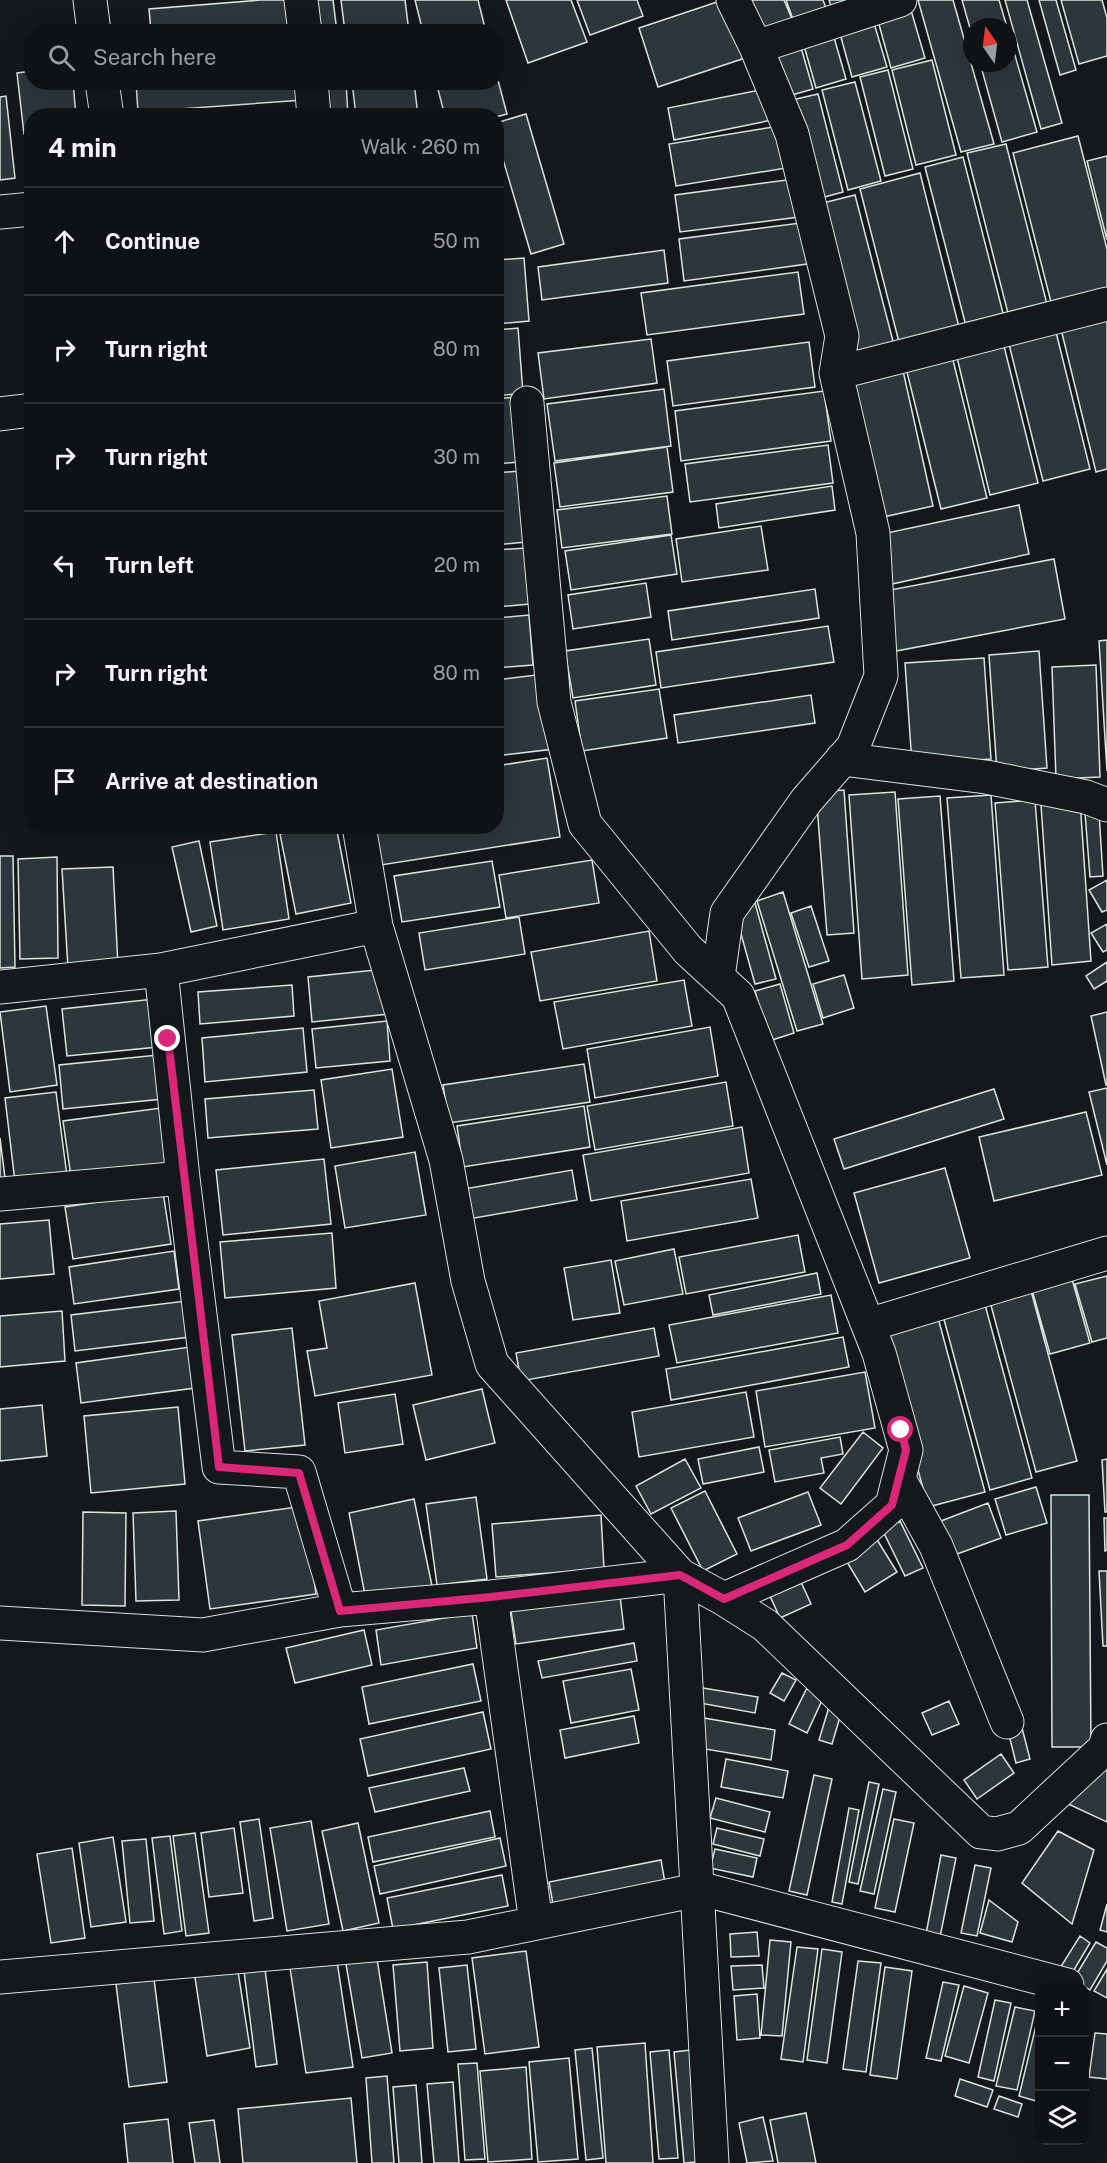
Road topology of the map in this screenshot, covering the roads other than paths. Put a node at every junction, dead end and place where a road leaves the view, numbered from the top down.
1 (90, 0) edge
2 (301, 0) edge
3 (734, 0) edge
4 (900, 0) edge
5 (93, 24) edge
6 (304, 24) edge
7 (756, 47) junction
8 (103, 90) edge
9 (312, 90) edge
10 (106, 108) edge
11 (313, 108) edge
12 (24, 209) edge
13 (0, 212) edge
14 (1107, 304) edge
15 (837, 373) junction
16 (527, 403) dead end
17 (24, 411) edge
18 (0, 414) edge
19 (842, 759) junction
20 (1107, 805) edge
21 (361, 834) edge
22 (376, 926) junction
23 (161, 970) junction
24 (718, 977) junction
25 (0, 987) edge
26 (183, 1178) junction
27 (0, 1194) edge
28 (1107, 1253) edge
29 (868, 1325) junction
30 (899, 1479) junction
31 (680, 1575) junction
32 (491, 1597) junction
33 (724, 1599) junction
34 (340, 1611) junction
35 (0, 1623) edge
36 (1007, 1722) dead end
37 (1107, 1740) edge
38 (696, 1891) junction
39 (537, 1923) junction
40 (0, 1977) edge
41 (1059, 1983) edge
42 (712, 2163) edge

1 - 5 street
2 - 6 street
3 - 7 street
4 - 7 street
7 - 15 street
8 - 10 street
9 - 11 street
12 - 13 street
14 - 15 street
15 - 19 street
16 - 24 street
17 - 18 street
19 - 20 street
19 - 24 street
21 - 22 street
22 - 23 street
22 - 31 street
23 - 25 street
23 - 26 street
24 - 29 street
26 - 27 street
26 - 34 street
28 - 29 street
29 - 30 street
30 - 33 street
30 - 36 street
31 - 32 street
31 - 33 street
31 - 38 street
32 - 34 street
32 - 39 street
33 - 37 street
34 - 35 street
38 - 39 street
38 - 41 street
38 - 42 street
39 - 40 street

